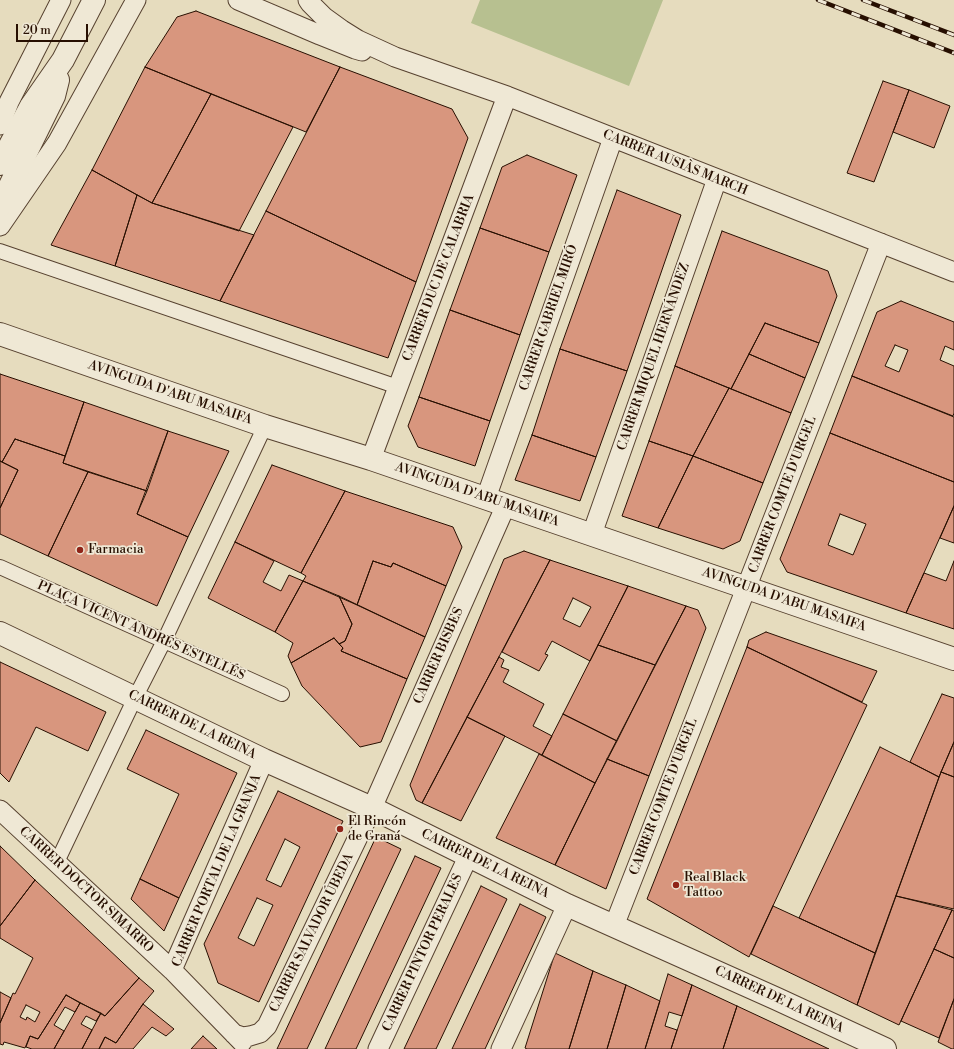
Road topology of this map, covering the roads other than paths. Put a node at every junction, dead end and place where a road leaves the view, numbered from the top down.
1 (61, 0) edge
2 (136, 0) edge
3 (238, 0) edge
4 (308, 0) edge
5 (90, 7) edge
6 (395, 57) junction
7 (62, 60) junction
8 (507, 96) junction
9 (0, 126) edge
10 (613, 138) junction
11 (0, 164) edge
12 (716, 179) junction
13 (0, 206) edge
14 (0, 226) edge
15 (881, 243) junction
16 (0, 251) edge
17 (954, 272) edge
18 (0, 334) edge
19 (398, 387) junction
20 (265, 426) junction
21 (371, 459) junction
22 (496, 501) junction
23 (592, 534) junction
24 (0, 567) edge
25 (747, 587) junction
26 (0, 633) edge
27 (164, 641) junction
28 (954, 659) edge
29 (282, 694) dead end
30 (135, 698) junction
31 (264, 760) junction
32 (372, 808) junction
33 (0, 810) edge
34 (468, 856) junction
35 (57, 862) junction
36 (567, 905) junction
37 (614, 926) junction
38 (172, 970) junction
39 (234, 1034) junction
40 (249, 1049) edge
41 (378, 1049) edge
42 (501, 1049) edge
43 (885, 1049) edge

1 - 9 street
2 - 14 street
3 - 6 street, CARRER AUSIÀS MARCH
4 - 6 street, CARRER AUSIÀS MARCH
5 - 7 street
6 - 8 street, CARRER AUSIÀS MARCH
7 - 11 street
7 - 13 street
8 - 10 street, CARRER AUSIÀS MARCH
8 - 19 street, CARRER DUC DE CALABRIA
10 - 12 street, CARRER AUSIÀS MARCH
10 - 22 street, CARRER GABRIEL MIRÓ
12 - 15 street, CARRER AUSIÀS MARCH
12 - 23 street, CARRER MIQUEL HERNÁNDEZ
15 - 17 street, CARRER AUSIÀS MARCH
15 - 25 street, CARRER COMTE D'URGEL
16 - 19 street
18 - 20 street, AVINGUDA D'ABU MASAIFA
19 - 21 street, CARRER DUC DE CALABRIA
20 - 21 street, AVINGUDA D'ABU MASAIFA
20 - 27 street
21 - 22 street, AVINGUDA D'ABU MASAIFA
22 - 23 street, AVINGUDA D'ABU MASAIFA
22 - 32 street, CARRER BISBES
23 - 25 street, AVINGUDA D'ABU MASAIFA
24 - 27 street, PLAÇA VICENT ANDRÉS ESTELLÉS
25 - 28 street, AVINGUDA D'ABU MASAIFA
25 - 37 street, CARRER COMTE D'URGEL
26 - 30 street, CARRER DE LA REINA
27 - 29 street, PLAÇA VICENT ANDRÉS ESTELLÉS
27 - 30 street
30 - 31 street, CARRER DE LA REINA
30 - 35 street
31 - 32 street, CARRER DE LA REINA
31 - 38 street, CARRER PORTAL DE LA GRANJA
32 - 34 street, CARRER DE LA REINA
32 - 39 street, CARRER SALVADOR ÚBEDA
33 - 35 street, CARRER DOCTOR SIMARRO
34 - 36 street, CARRER DE LA REINA
34 - 41 street, CARRER PINTOR PERALES
35 - 38 street, CARRER DOCTOR SIMARRO
36 - 37 street, CARRER DE LA REINA
36 - 42 street
37 - 43 street, CARRER DE LA REINA
38 - 39 street, CARRER PORTAL DE LA GRANJA
39 - 40 street, CARRER PORTAL DE LA GRANJA

